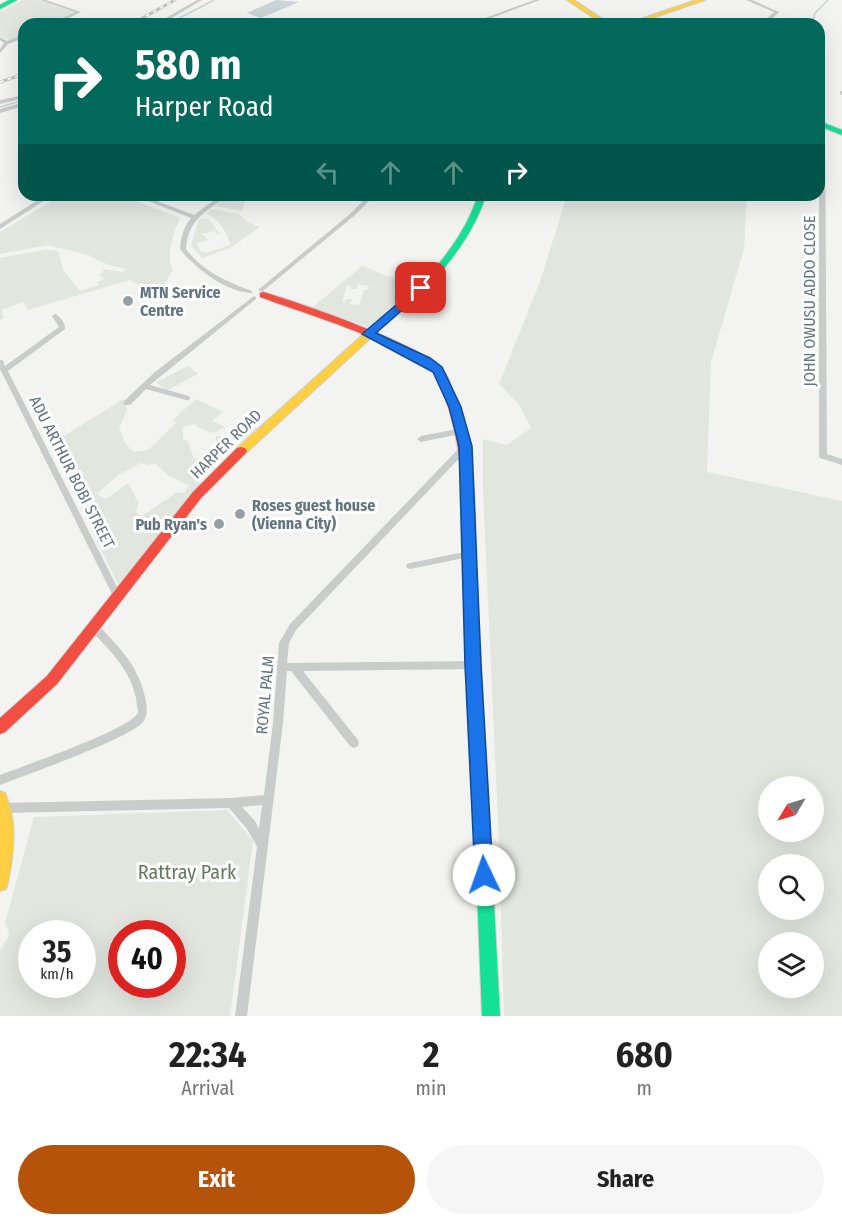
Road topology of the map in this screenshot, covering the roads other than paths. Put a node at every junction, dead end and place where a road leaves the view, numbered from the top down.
1 (7, 0) edge
2 (14, 0) edge
3 (42, 0) edge
4 (200, 0) edge
5 (538, 0) edge
6 (570, 0) edge
7 (702, 0) edge
8 (748, 0) edge
9 (0, 5) edge
10 (66, 18) edge
11 (168, 18) edge
12 (488, 18) edge
13 (596, 18) edge
14 (649, 18) edge
15 (770, 18) edge
16 (0, 38) edge
17 (18, 38) edge
18 (6, 43) junction
19 (0, 52) edge
20 (18, 98) edge
21 (0, 102) edge
22 (18, 106) edge
23 (0, 111) edge
24 (825, 126) edge
25 (842, 133) edge
26 (41, 201) edge
27 (151, 201) edge
28 (217, 201) edge
29 (366, 201) edge
30 (480, 201) edge
31 (821, 201) edge
32 (193, 218) junction
33 (0, 227) edge
34 (257, 294) junction
35 (55, 316) dead end
36 (368, 334) junction
37 (2, 366) edge
38 (145, 386) junction
39 (186, 398) dead end
40 (127, 403) dead end
41 (462, 431) junction
42 (421, 439) dead end
43 (466, 446) junction
44 (842, 462) edge
45 (469, 554) junction
46 (410, 566) dead end
47 (117, 595) junction
48 (94, 627) junction
49 (473, 665) junction
50 (288, 666) junction
51 (0, 727) edge
52 (354, 743) dead end
53 (0, 780) edge
54 (267, 800) junction
55 (3, 803) edge
56 (231, 803) junction
57 (263, 847) junction
58 (0, 883) edge
59 (241, 1016) edge
60 (491, 1016) edge

1 - 9 main road
2 - 9 main road
3 - 10 street
4 - 11 street
5 - 12 street
6 - 13 main road
7 - 14 main road
8 - 15 street
16 - 18 street
17 - 18 street
18 - 19 street
20 - 21 street
22 - 23 street
24 - 25 main road
26 - 33 street
27 - 32 street
28 - 32 street
29 - 34 street
30 - 36 main road, HARPER ROAD
31 - 44 street, JOHN OWUSU ADDO CLOSE
32 - 34 street
34 - 36 main road
34 - 38 street
35 - 37 street
36 - 41 main road
36 - 47 main road, HARPER ROAD
37 - 47 street, ADU ARTHUR BOBI STREET
38 - 39 street
38 - 40 street
41 - 42 street
41 - 43 main road
43 - 45 main road
43 - 50 street, ROYAL PALM
45 - 46 street
45 - 49 main road
47 - 48 main road, HARPER ROAD
48 - 51 main road, HARPER ROAD
48 - 53 street
49 - 50 street
49 - 60 main road
50 - 52 street
50 - 54 street, ROYAL PALM
54 - 56 street
54 - 57 street, ROYAL PALM
55 - 56 street
55 - 58 main road
56 - 57 street
57 - 59 street, ROYAL PALM

